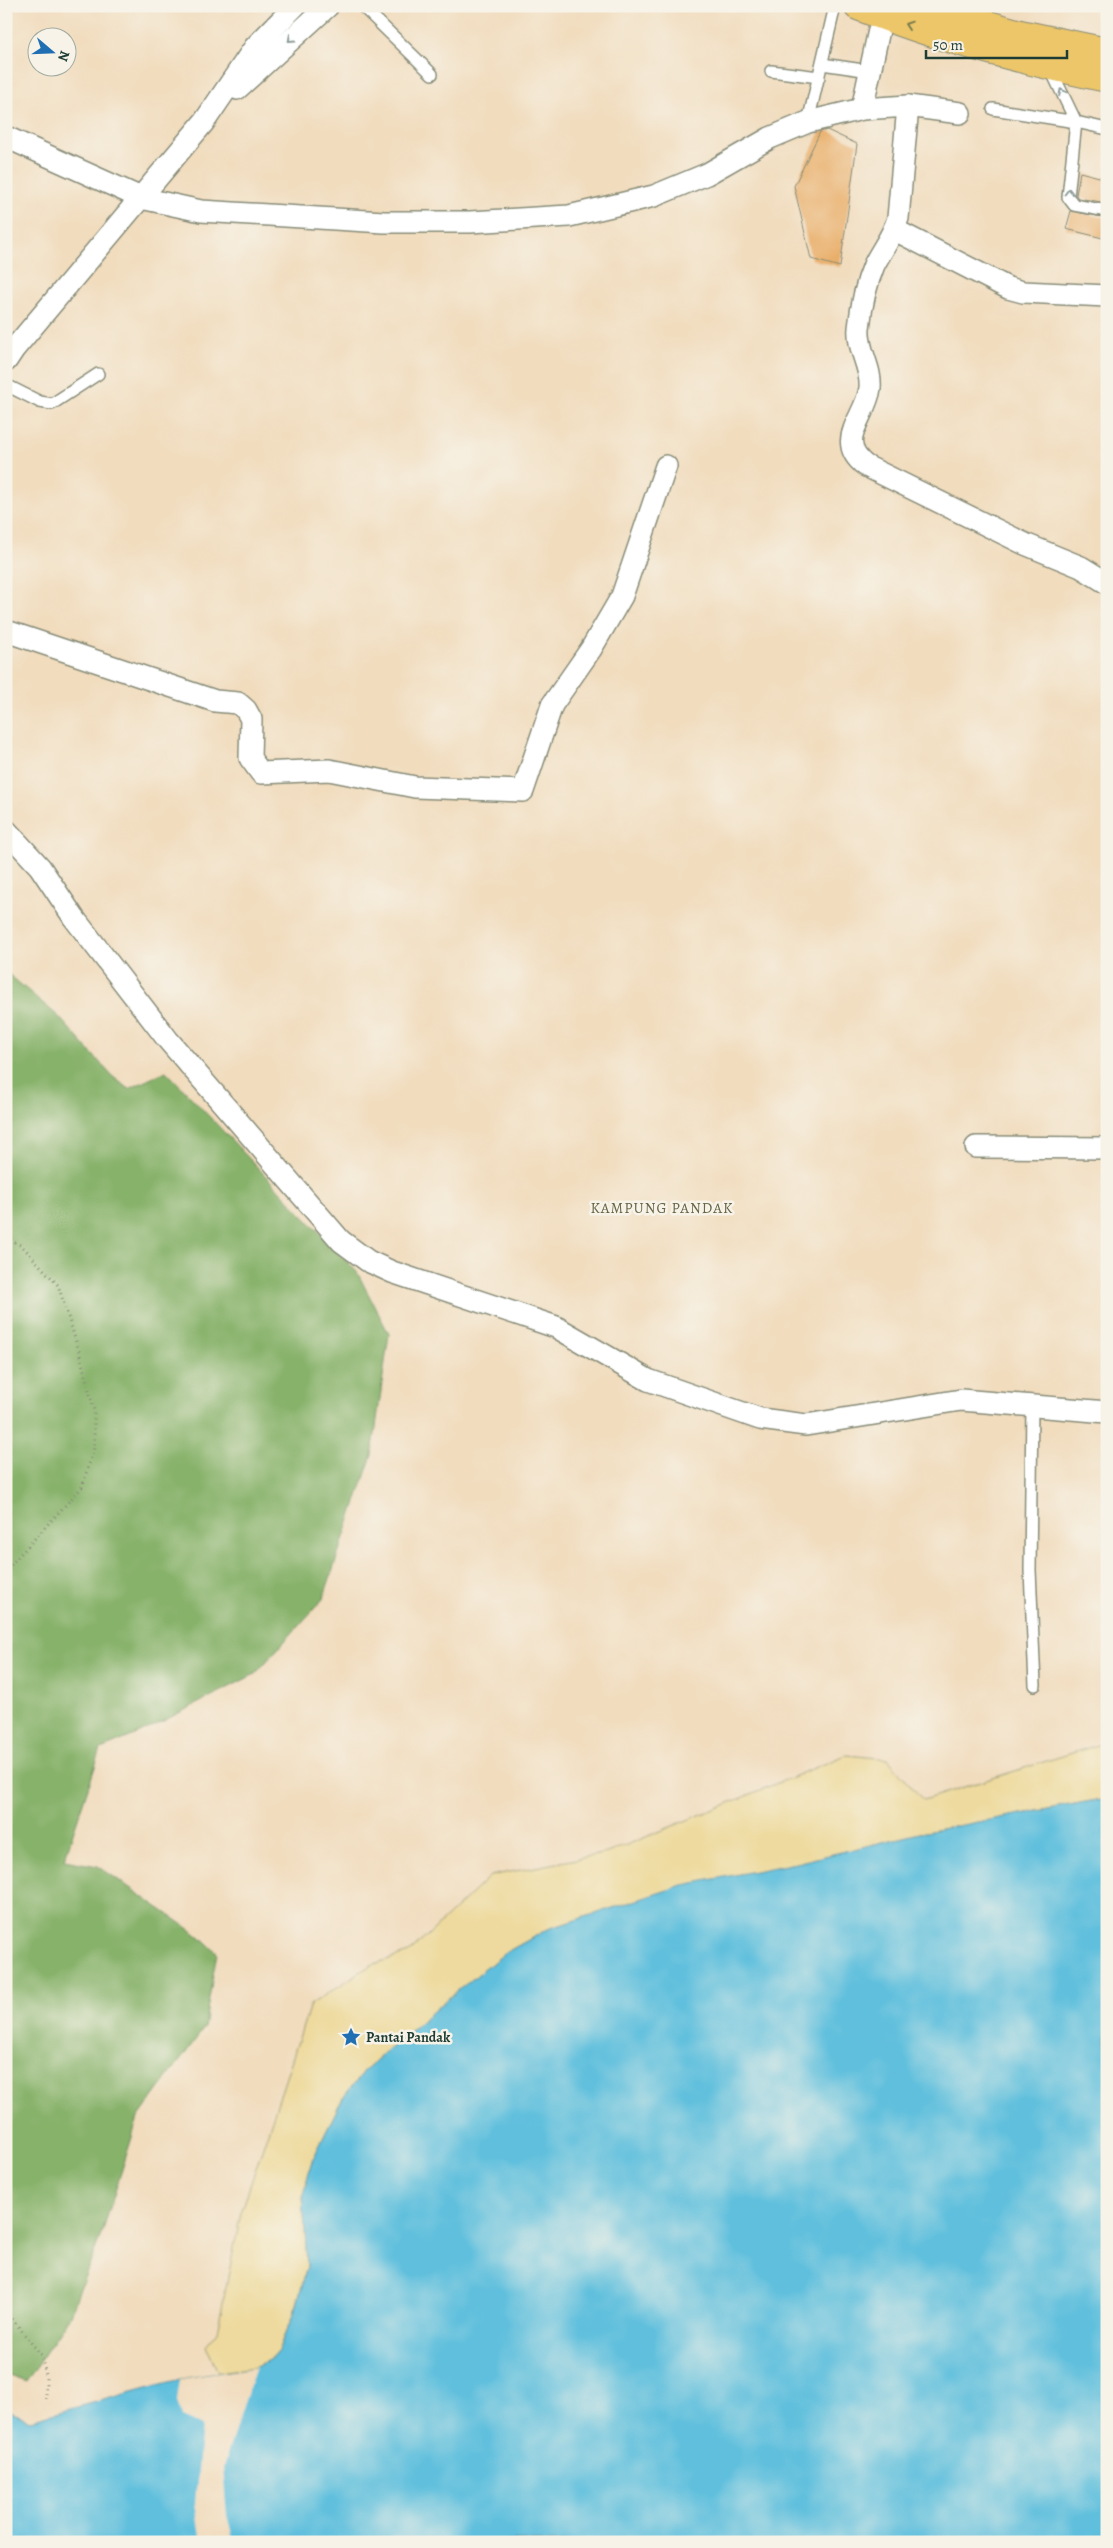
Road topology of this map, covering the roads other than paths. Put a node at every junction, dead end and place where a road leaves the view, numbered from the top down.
1 (295, 6) edge
2 (328, 6) edge
3 (362, 6) edge
4 (835, 6) edge
5 (922, 6) edge
6 (870, 11) edge
7 (1107, 52) edge
8 (822, 64) junction
9 (1049, 65) junction
10 (771, 71) dead end
11 (870, 71) junction
12 (432, 74) dead end
13 (819, 77) junction
14 (1107, 78) edge
15 (908, 106) junction
16 (862, 109) junction
17 (993, 109) dead end
18 (960, 113) dead end
19 (204, 122) junction
20 (808, 122) junction
21 (1076, 122) junction
22 (1107, 129) edge
23 (6, 137) edge
24 (141, 198) junction
25 (1107, 211) edge
26 (895, 230) junction
27 (1107, 296) edge
28 (6, 361) edge
29 (98, 374) dead end
30 (6, 385) edge
31 (666, 466) dead end
32 (1107, 583) edge
33 (6, 631) edge
34 (6, 830) edge
35 (976, 1147) dead end
36 (1107, 1148) edge
37 (1032, 1406) junction
38 (1107, 1412) edge
39 (1034, 1685) dead end

1 - 19 street
2 -> 19 street
3 - 12 lane
4 - 8 lane
5 - 7 highway
9 -> 6 highway
6 - 11 street
8 - 11 lane
8 - 13 lane
9 - 14 highway
21 -> 9 lane
10 - 13 lane
11 - 16 street
13 - 20 lane
15 - 16 street
15 - 18 street
15 - 26 street
16 - 20 street
17 - 21 lane
19 - 24 street
20 - 24 street
21 - 22 lane
25 -> 21 lane
23 - 24 street
24 - 28 street
26 - 27 street
26 - 32 street
29 - 30 lane
31 - 33 street
34 - 37 street
35 - 36 street
37 - 38 street
37 - 39 lane

